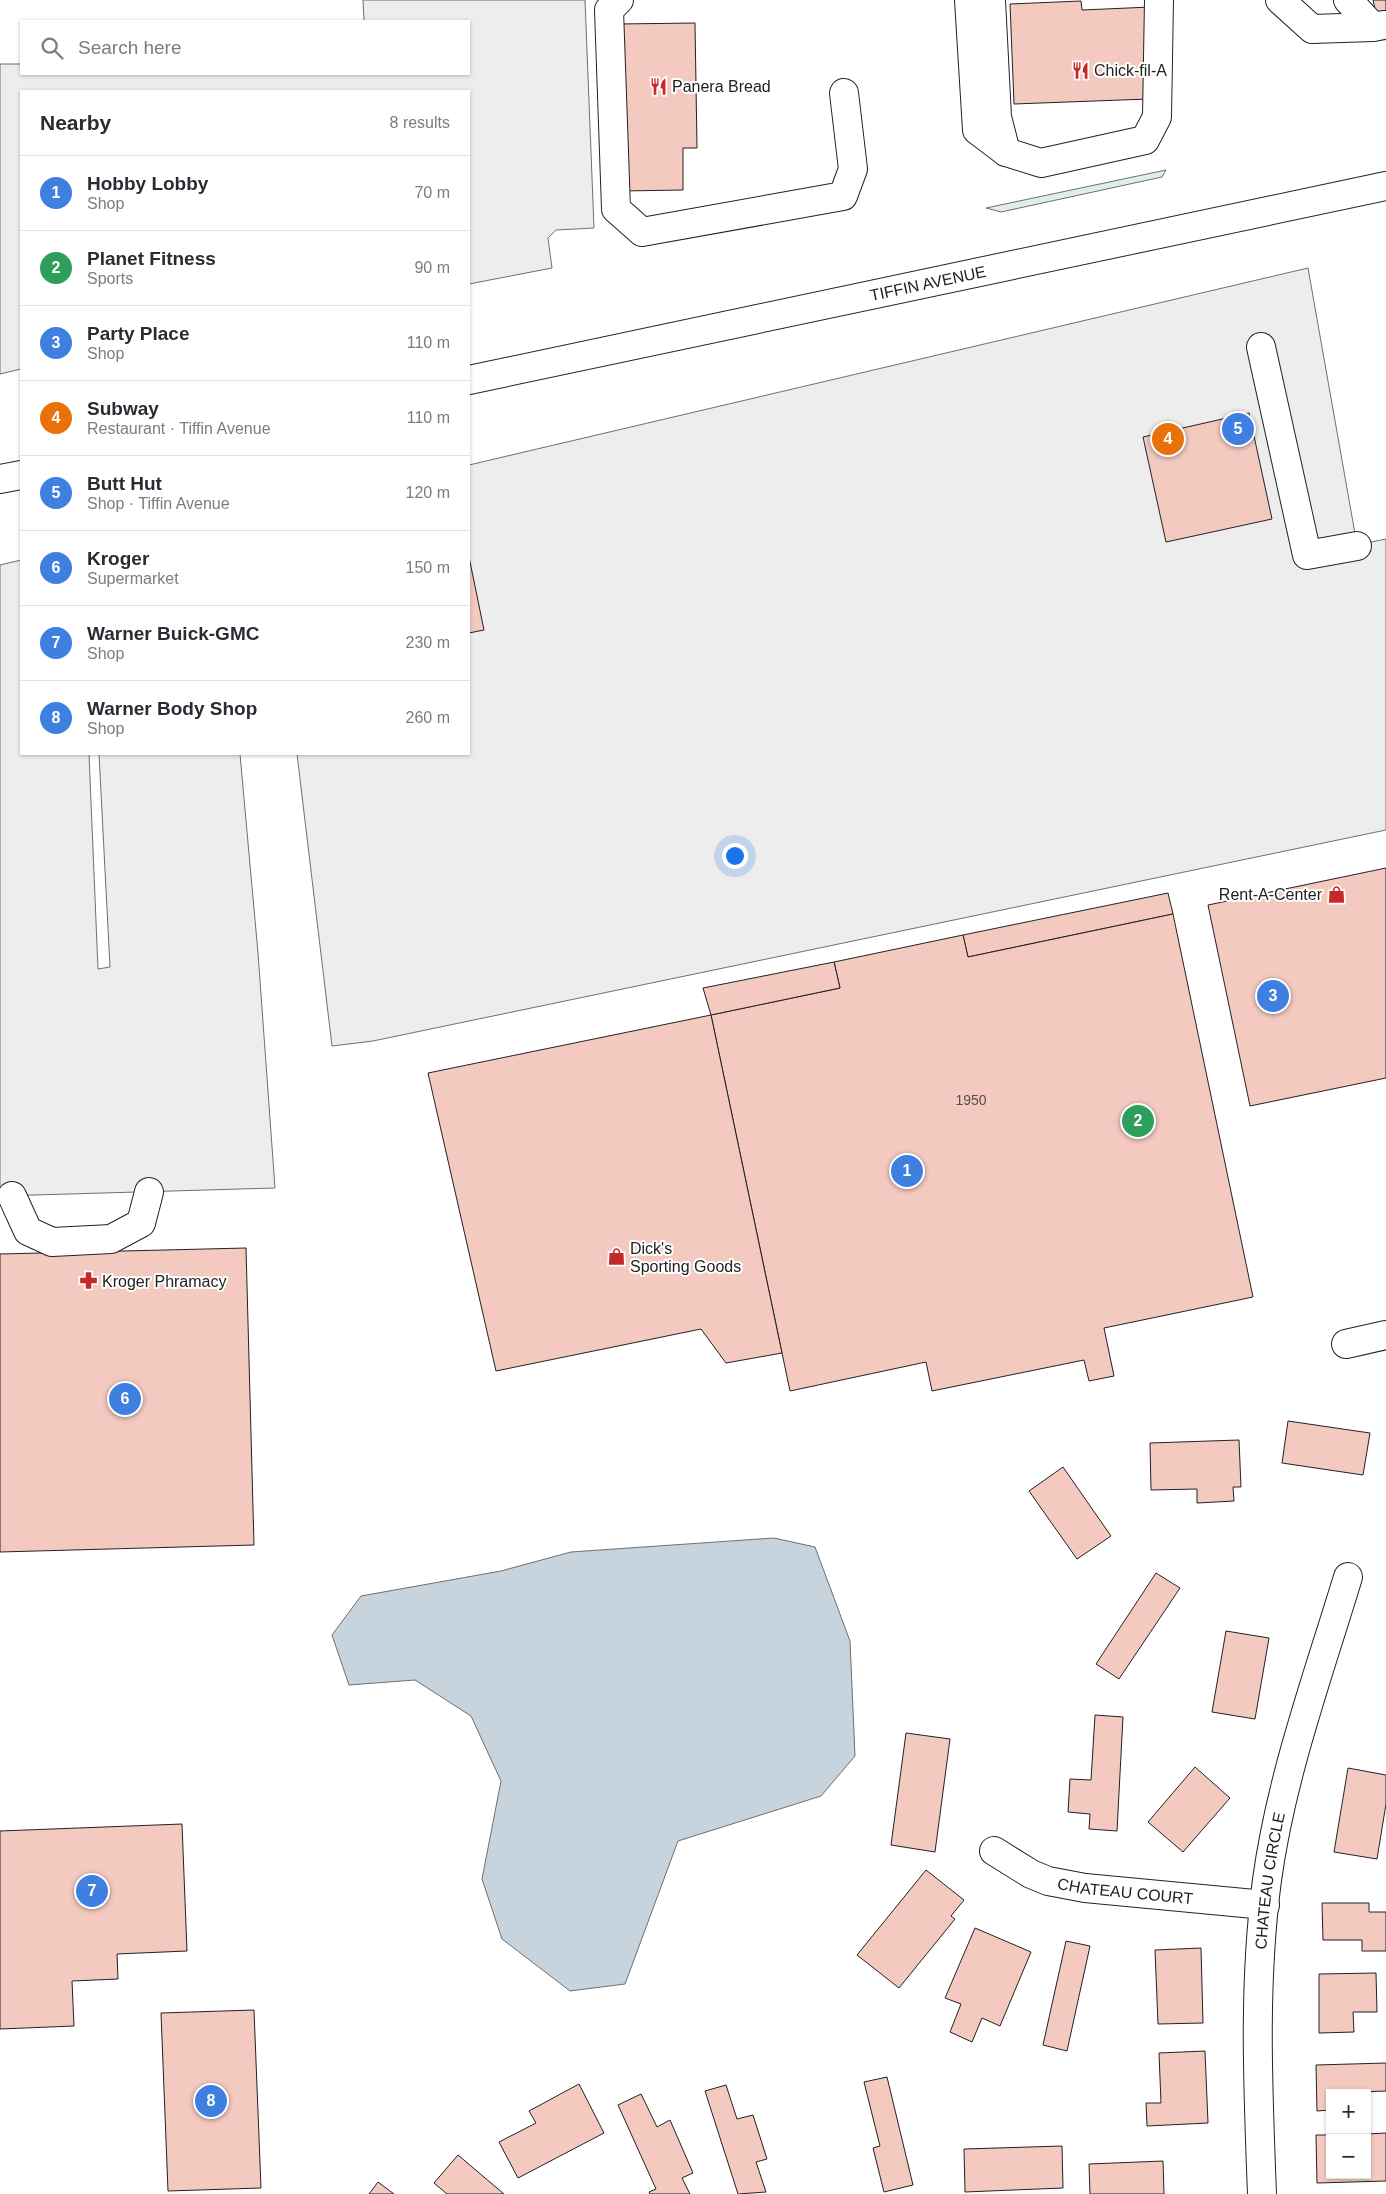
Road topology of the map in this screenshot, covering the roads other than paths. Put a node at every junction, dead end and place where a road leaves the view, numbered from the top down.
1 (619, 0) edge
2 (969, 0) edge
3 (991, 0) edge
4 (1159, 0) edge
5 (1280, 0) edge
6 (1348, 0) edge
7 (1380, 26) edge
8 (844, 93) dead end
9 (1006, 152) junction
10 (1386, 186) edge
11 (1261, 347) dead end
12 (470, 380) edge
13 (20, 475) edge
14 (0, 479) edge
15 (1357, 546) dead end
16 (149, 1192) dead end
17 (12, 1196) dead end
18 (1386, 1335) edge
19 (1346, 1344) dead end
20 (1348, 1577) dead end
21 (994, 1851) dead end
22 (1264, 1905) junction
23 (1262, 2194) edge

1 - 8 main road
2 - 9 main road
3 - 9 main road
4 - 9 main road
5 - 7 main road
6 - 7 main road
10 - 12 main road, TIFFIN AVENUE
11 - 15 main road
13 - 14 main road
16 - 17 main road
18 - 19 main road
20 - 22 main road, CHATEAU CIRCLE
21 - 22 main road, CHATEAU COURT
22 - 23 main road, CHATEAU CIRCLE

